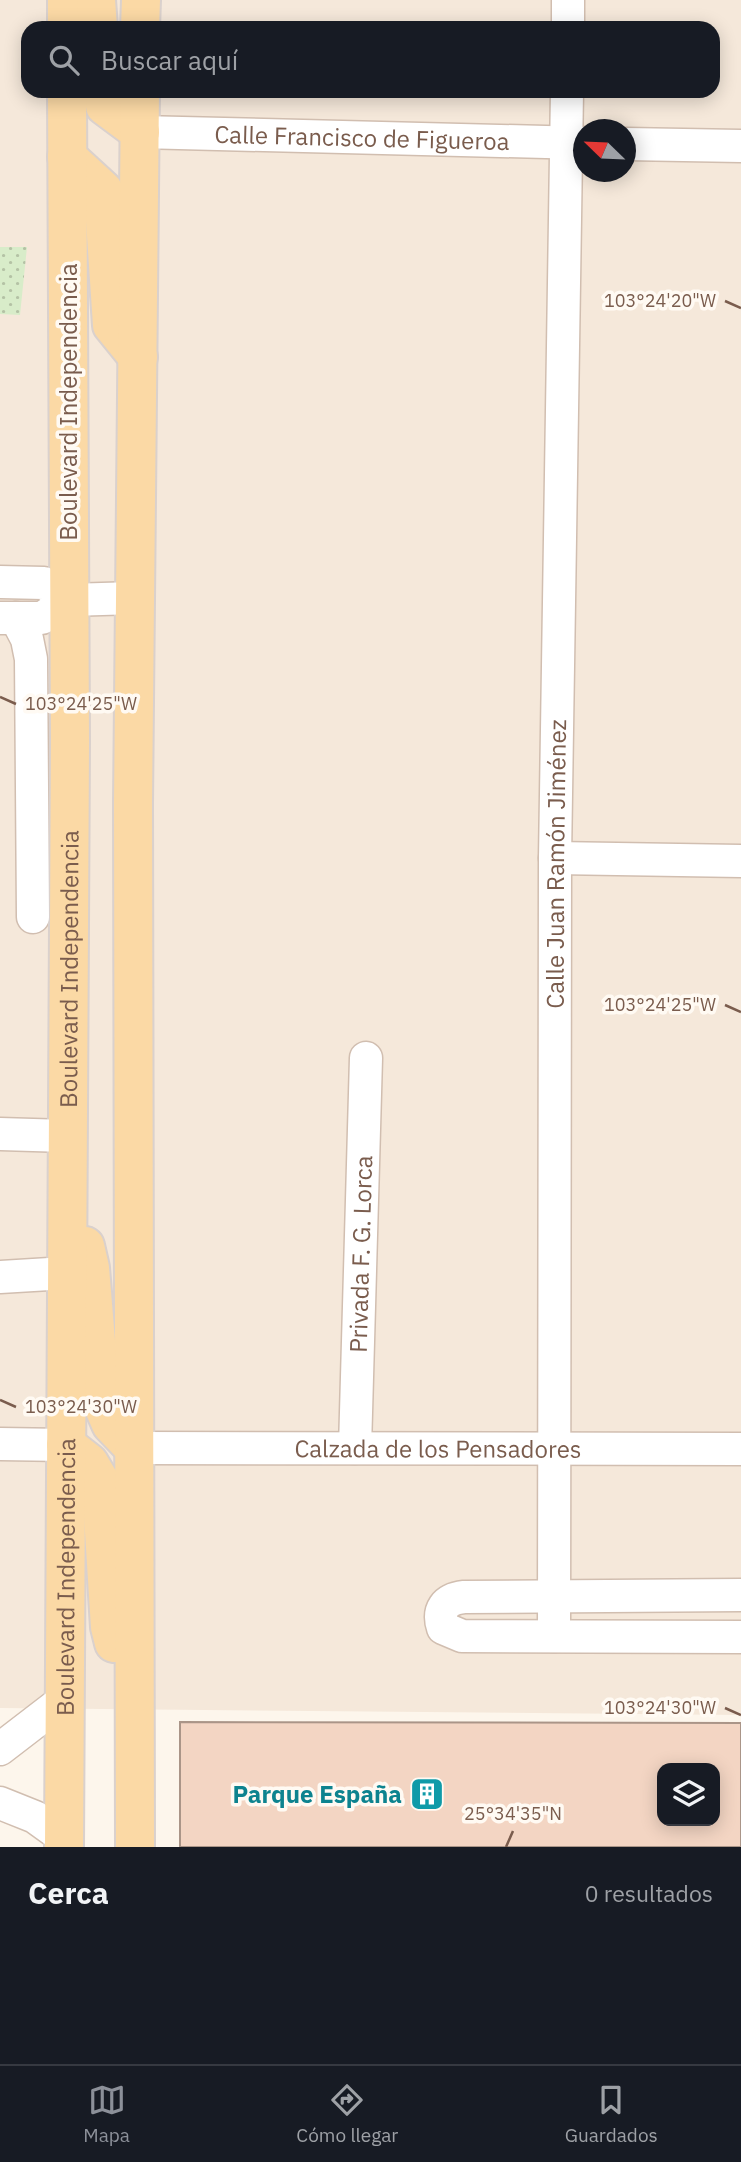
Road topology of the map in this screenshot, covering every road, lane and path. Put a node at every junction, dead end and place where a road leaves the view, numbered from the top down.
1 (66, 0) edge
2 (96, 0) edge
3 (141, 0) edge
4 (568, 0) edge
5 (67, 21) edge
6 (98, 21) edge
7 (140, 21) edge
8 (568, 21) edge
9 (67, 98) edge
10 (104, 98) edge
11 (140, 98) edge
12 (568, 98) edge
13 (573, 130) edge
14 (140, 132) junction
15 (573, 143) edge
16 (636, 144) edge
17 (741, 146) edge
18 (67, 157) junction
19 (574, 182) edge
20 (138, 357) junction
21 (0, 582) edge
22 (135, 598) junction
23 (69, 600) junction
24 (8, 618) edge
25 (555, 858) junction
26 (741, 861) edge
27 (33, 917) dead end
28 (366, 1058) dead end
29 (0, 1134) edge
30 (66, 1151) junction
31 (66, 1273) junction
32 (0, 1277) edge
33 (0, 1444) edge
34 (66, 1445) junction
35 (134, 1448) junction
36 (355, 1448) junction
37 (554, 1449) junction
38 (741, 1449) edge
39 (741, 1595) edge
40 (554, 1598) junction
41 (554, 1636) junction
42 (741, 1637) edge
43 (65, 1699) junction
44 (135, 1723) junction
45 (0, 1749) edge
46 (0, 1803) edge
47 (64, 1842) edge
48 (135, 1847) edge

1 - 5 main road
2 - 6 main road
3 - 7 main road
4 - 8 street
9 - 18 main road, Boulevard Independencia
10 - 14 main road
11 - 14 main road
12 - 13 street, Calle Juan Ramón Jiménez
14 - 15 street, Calle Francisco de Figueroa
14 - 20 main road
16 - 17 street
18 - 20 main road
18 - 23 main road, Boulevard Independencia
19 - 25 street, Calle Juan Ramón Jiménez
20 - 22 main road
21 - 23 street
22 - 23 street
22 - 35 main road
23 - 24 street
23 - 30 main road, Boulevard Independencia
24 - 27 street
25 - 26 street
25 - 37 street, Calle Juan Ramón Jiménez
28 - 36 street, Privada F. G. Lorca
29 - 30 street
30 - 31 main road, Boulevard Independencia
30 - 35 main road
31 - 32 street
31 - 34 main road, Boulevard Independencia
33 - 34 street
34 - 43 main road, Boulevard Independencia
34 - 44 main road
35 - 36 street, Calzada de los Pensadores
35 - 44 main road
36 - 37 street, Calzada de los Pensadores
37 - 38 street, Calzada de los Pensadores
37 - 40 street, Calle Juan Ramón Jiménez
39 - 40 street
40 - 41 street, Calle Juan Ramón Jiménez
40 - 41 street
41 - 42 street
43 - 45 street
43 - 47 main road, Boulevard Independencia
44 - 48 main road
46 - 47 street

